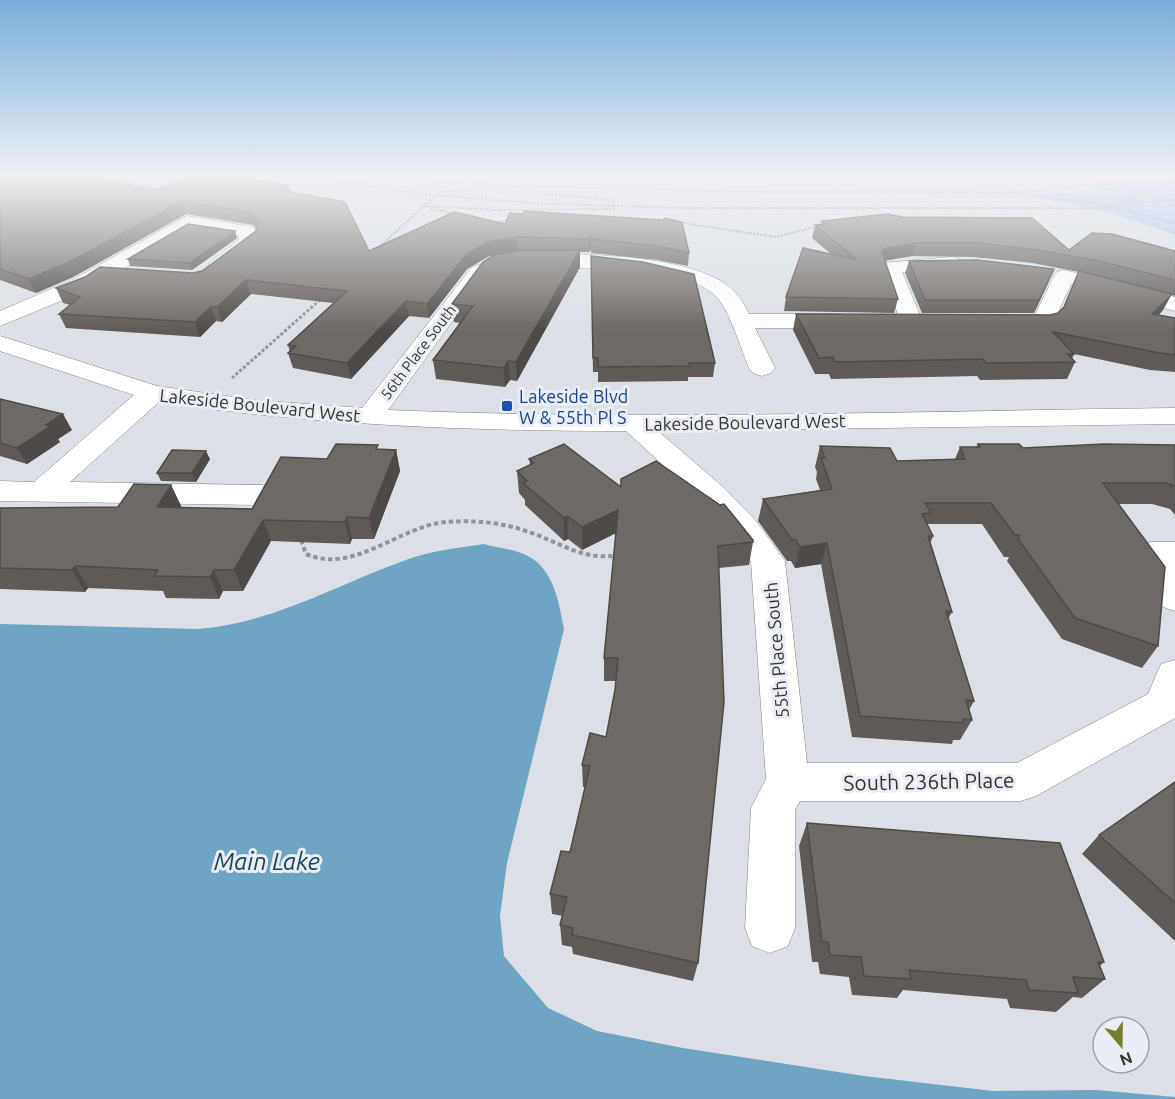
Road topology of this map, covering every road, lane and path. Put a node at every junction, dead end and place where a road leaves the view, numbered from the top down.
1 (176, 228) edge
2 (228, 228) edge
3 (399, 228) edge
4 (494, 228) edge
5 (719, 228) edge
6 (811, 228) edge
7 (371, 253) edge
8 (502, 260) junction
9 (967, 263) edge
10 (101, 273) junction
11 (133, 275) edge
12 (198, 279) edge
13 (328, 292) edge
14 (1175, 304) edge
15 (0, 319) edge
16 (740, 321) junction
17 (911, 322) junction
18 (933, 322) edge
19 (988, 322) edge
20 (0, 343) edge
21 (762, 368) dead end
22 (153, 393) junction
23 (206, 401) junction
24 (1175, 416) edge
25 (369, 417) junction
26 (633, 423) junction
27 (0, 491) edge
28 (40, 492) junction
29 (262, 495) edge
30 (304, 531) edge
31 (1175, 553) edge
32 (621, 554) edge
33 (1175, 598) edge
34 (1175, 675) edge
35 (788, 782) junction
36 (770, 928) dead end

1 - 10 street
2 - 12 street
3 - 7 path
4 - 8 path
5 - 6 path
8 - 16 street
8 - 25 street, 56th Place South
9 - 17 street
10 - 11 street
10 - 15 street
13 - 23 path
14 - 19 street
16 - 17 street
16 - 21 street
17 - 18 street
20 - 22 street, Lakeside Boulevard West
22 - 23 street, Lakeside Boulevard West
22 - 28 street
23 - 25 street, Lakeside Boulevard West
24 - 26 street, Lakeside Boulevard West
25 - 26 street, Lakeside Boulevard West
26 - 35 street, 55th Place South
27 - 28 street
28 - 29 street
30 - 32 path
31 - 33 street
34 - 35 street, South 236th Place
35 - 36 street

